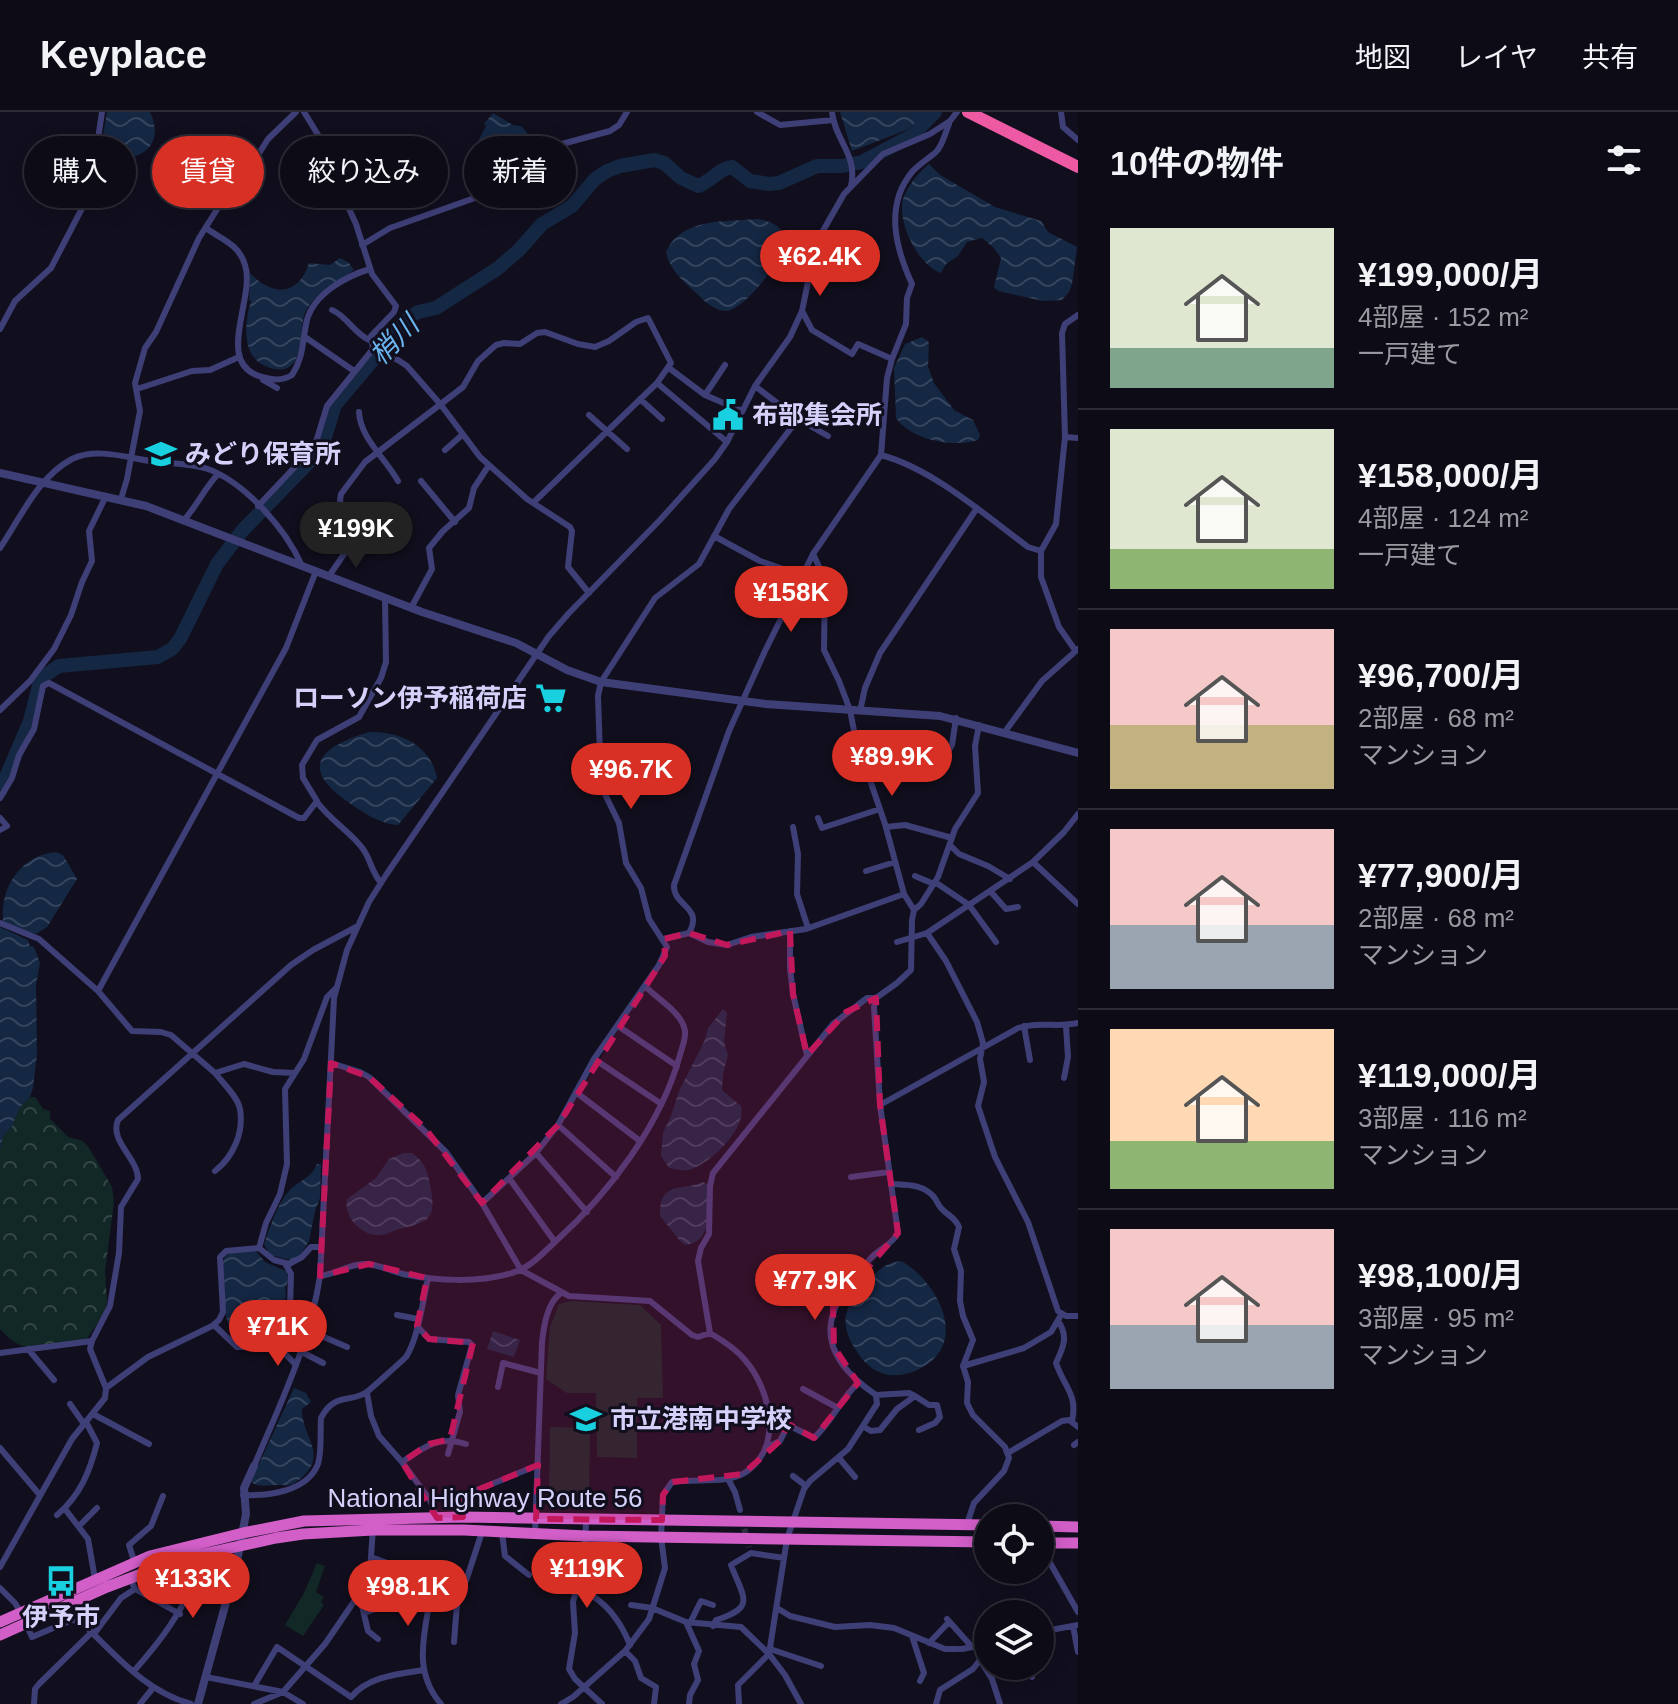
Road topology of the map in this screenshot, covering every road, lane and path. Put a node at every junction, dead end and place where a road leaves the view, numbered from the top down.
1 (102, 112) edge
2 (296, 112) edge
3 (304, 112) edge
4 (627, 112) edge
5 (757, 112) edge
6 (957, 112) edge
7 (968, 112) edge
8 (1061, 112) edge
9 (832, 116) edge
10 (950, 121) junction
11 (1078, 140) edge
12 (1078, 167) edge
13 (851, 186) junction
14 (206, 228) junction
15 (362, 245) junction
16 (370, 269) junction
17 (332, 310) dead end
18 (802, 311) junction
19 (1077, 317) edge
20 (0, 329) edge
21 (305, 337) junction
22 (371, 341) junction
23 (373, 349) junction
24 (239, 357) junction
25 (892, 359) junction
26 (725, 365) dead end
27 (669, 368) junction
28 (354, 371) junction
29 (256, 376) junction
30 (657, 383) junction
31 (755, 386) junction
32 (277, 388) dead end
33 (137, 389) junction
34 (705, 395) junction
35 (640, 399) junction
36 (441, 405) junction
37 (742, 411) junction
38 (359, 412) dead end
39 (589, 415) dead end
40 (662, 419) dead end
41 (798, 419) junction
42 (607, 431) junction
43 (462, 435) junction
44 (828, 436) dead end
45 (1065, 437) junction
46 (1078, 438) edge
47 (727, 442) junction
48 (627, 449) dead end
49 (445, 450) dead end
50 (378, 453) junction
51 (881, 455) junction
52 (132, 457) junction
53 (489, 465) junction
54 (0, 473) edge
55 (218, 474) junction
56 (398, 481) dead end
57 (421, 481) dead end
58 (42, 484) junction
59 (106, 496) junction
60 (121, 499) junction
61 (533, 503) junction
62 (977, 508) junction
63 (261, 509) junction
64 (184, 520) junction
65 (455, 522) junction
66 (714, 536) junction
67 (0, 548) edge
68 (1041, 551) junction
69 (813, 554) junction
70 (302, 566) junction
71 (316, 571) junction
72 (329, 576) junction
73 (803, 576) junction
74 (589, 593) junction
75 (385, 598) junction
76 (411, 608) junction
77 (1076, 649) edge
78 (537, 653) junction
79 (601, 682) junction
80 (742, 701) junction
81 (0, 710) edge
82 (855, 711) junction
83 (956, 718) junction
84 (979, 725) junction
85 (1004, 733) junction
86 (1078, 753) edge
87 (940, 765) dead end
88 (218, 773) junction
89 (0, 798) edge
90 (317, 802) junction
91 (880, 809) junction
92 (1078, 814) edge
93 (0, 818) edge
94 (818, 818) dead end
95 (793, 827) dead end
96 (886, 827) junction
97 (0, 830) edge
98 (951, 842) junction
99 (895, 862) junction
100 (1033, 862) junction
101 (866, 871) dead end
102 (915, 876) dead end
103 (1010, 879) junction
104 (381, 883) junction
105 (934, 883) junction
106 (991, 892) junction
107 (904, 894) junction
108 (1078, 904) edge
109 (969, 905) junction
110 (1018, 907) dead end
111 (914, 910) junction
112 (0, 923) edge
113 (358, 926) junction
114 (808, 928) junction
115 (790, 931) junction
116 (689, 933) junction
117 (927, 933) junction
118 (912, 936) junction
119 (664, 939) junction
120 (897, 942) dead end
121 (996, 942) dead end
122 (645, 986) junction
123 (336, 988) junction
124 (98, 991) junction
125 (876, 998) junction
126 (1078, 1023) edge
127 (618, 1026) junction
128 (1024, 1026) junction
129 (1066, 1026) junction
130 (982, 1051) junction
131 (194, 1053) junction
132 (807, 1055) junction
133 (594, 1059) junction
134 (1030, 1060) dead end
135 (331, 1063) junction
136 (677, 1066) junction
137 (215, 1073) junction
138 (295, 1073) junction
139 (1064, 1078) dead end
140 (577, 1093) junction
141 (660, 1103) junction
142 (880, 1105) junction
143 (558, 1125) junction
144 (640, 1141) junction
145 (536, 1153) junction
146 (215, 1171) dead end
147 (889, 1172) junction
148 (616, 1177) junction
149 (851, 1177) dead end
150 (509, 1178) junction
151 (891, 1184) junction
152 (482, 1203) junction
153 (587, 1212) junction
154 (555, 1242) junction
155 (321, 1247) junction
156 (259, 1248) junction
157 (285, 1263) junction
158 (521, 1270) junction
159 (320, 1276) junction
160 (428, 1278) junction
161 (561, 1293) junction
162 (397, 1315) dead end
163 (1078, 1316) edge
164 (1060, 1318) junction
165 (418, 1323) junction
166 (214, 1325) junction
167 (310, 1331) junction
168 (710, 1333) junction
169 (267, 1335) junction
170 (92, 1341) junction
171 (347, 1347) dead end
172 (28, 1349) junction
173 (302, 1352) junction
174 (0, 1353) edge
175 (323, 1363) dead end
176 (296, 1365) junction
177 (963, 1366) junction
178 (541, 1373) junction
179 (54, 1380) dead end
180 (858, 1383) junction
181 (498, 1387) dead end
182 (106, 1388) junction
183 (803, 1389) dead end
184 (367, 1393) junction
185 (876, 1395) junction
186 (915, 1396) junction
187 (70, 1404) dead end
188 (838, 1408) junction
189 (93, 1414) junction
190 (85, 1423) junction
191 (1075, 1424) edge
192 (864, 1427) junction
193 (919, 1430) dead end
194 (452, 1439) junction
195 (149, 1444) dead end
196 (466, 1444) dead end
197 (767, 1447) junction
198 (0, 1448) edge
199 (1008, 1453) junction
200 (448, 1454) dead end
201 (839, 1458) junction
202 (402, 1462) junction
203 (538, 1465) junction
204 (254, 1466) joint
205 (793, 1476) dead end
206 (855, 1477) dead end
207 (728, 1479) junction
208 (806, 1486) junction
209 (39, 1494) junction
210 (243, 1495) junction
211 (163, 1496) dead end
212 (97, 1508) dead end
213 (65, 1509) junction
214 (740, 1510) tunnel mouth
215 (57, 1515) dead end
216 (463, 1517) junction
217 (437, 1518) junction
218 (536, 1519) junction
219 (586, 1520) junction
220 (662, 1520) junction
221 (793, 1520) junction
222 (374, 1524) junction
223 (967, 1524) junction
224 (974, 1524) edge
225 (79, 1526) junction
226 (1054, 1526) edge
227 (1078, 1527) edge
228 (482, 1532) junction
229 (243, 1533) junction
230 (502, 1533) junction
231 (535, 1534) junction
232 (586, 1536) junction
233 (661, 1537) junction
234 (787, 1539) junction
235 (974, 1542) edge
236 (1054, 1543) edge
237 (1078, 1543) edge
238 (240, 1546) junction
239 (371, 1557) junction
240 (784, 1558) junction
241 (181, 1559) junction
242 (134, 1561) junction
243 (0, 1567) edge
244 (1054, 1570) edge
245 (529, 1575) dead end
246 (544, 1576) dead end
247 (95, 1579) junction
248 (133, 1583) junction
249 (0, 1588) edge
250 (578, 1589) junction
251 (359, 1593) junction
252 (428, 1604) junction
253 (631, 1605) dead end
254 (713, 1605) dead end
255 (457, 1606) junction
256 (381, 1607) dead end
257 (652, 1608) junction
258 (777, 1608) junction
259 (1078, 1612) edge
260 (364, 1613) junction
261 (180, 1614) junction
262 (23, 1618) junction
263 (0, 1622) edge
264 (688, 1623) junction
265 (1075, 1625) edge
266 (713, 1626) junction
267 (1054, 1629) edge
268 (93, 1633) junction
269 (0, 1635) edge
270 (912, 1636) junction
271 (378, 1639) dead end
272 (454, 1642) dead end
273 (929, 1643) junction
274 (630, 1645) junction
275 (974, 1646) joint
276 (625, 1651) junction
277 (769, 1652) junction
278 (1078, 1652) edge
279 (821, 1666) dead end
280 (306, 1668) junction
281 (974, 1668) edge
282 (424, 1670) junction
283 (134, 1671) junction
284 (206, 1677) junction
285 (992, 1680) edge
286 (920, 1681) dead end
287 (254, 1686) junction
288 (584, 1687) junction
289 (153, 1688) junction
290 (283, 1692) junction
291 (574, 1701) edge
292 (34, 1704) edge
293 (140, 1704) edge
294 (191, 1704) edge
295 (198, 1704) edge
296 (254, 1704) edge
297 (303, 1704) edge
298 (441, 1704) edge
299 (561, 1704) edge
300 (602, 1704) edge
301 (654, 1704) edge
302 (689, 1704) edge
303 (739, 1704) edge
304 (801, 1704) edge
305 (936, 1704) edge
306 (1000, 1704) edge

1 - 20 street
2 - 14 street
3 - 15 street
4 - 15 street
5 - 9 street
6 - 10 street
7 - 12 highway
8 - 11 street
9 - 13 street
10 - 13 street
10 - 25 street
13 - 18 street
14 - 24 street
14 - 33 street
15 - 16 street
16 - 21 street
16 - 22 street
17 - 22 street
18 - 25 street
18 - 31 street
19 - 45 street
21 - 28 street
21 - 29 street
22 - 23 street
23 - 28 street
23 - 36 street
24 - 29 street
24 - 33 street
25 - 51 street
26 - 34 street
27 - 30 street
27 - 34 street
27 - 36 street
28 - 63 street
29 - 32 street
30 - 35 street
30 - 47 street
31 - 37 street
31 - 41 street
33 - 52 street
34 - 37 street
35 - 40 street
35 - 42 street
36 - 43 street
36 - 50 street
37 - 47 street
38 - 50 street
39 - 42 street
41 - 44 street
41 - 66 street
42 - 48 street
42 - 61 street
43 - 49 street
43 - 53 street
45 - 46 street
45 - 68 street
47 - 74 street
50 - 56 street
50 - 72 street
51 - 62 street
51 - 69 street
52 - 55 street
52 - 58 street
52 - 60 street
53 - 61 street
53 - 65 street
54 - 58 street
55 - 63 street
55 - 64 street
57 - 65 street
58 - 59 street
58 - 67 street
59 - 60 street
59 - 81 street
60 - 64 street
61 - 74 street
62 - 68 street
62 - 82 street
63 - 70 street
64 - 70 street
65 - 76 street
66 - 73 street
66 - 79 street
68 - 77 street
69 - 73 street
69 - 82 street
70 - 71 street
71 - 72 street
71 - 88 street
72 - 75 street
73 - 80 street
74 - 78 street
75 - 76 street
75 - 90 street
76 - 78 street
77 - 85 street
78 - 79 street
78 - 104 street
79 - 80 street
79 - 119 street
80 - 82 street
80 - 116 street
82 - 83 street
82 - 91 street
83 - 84 street
83 - 87 street
84 - 85 street
84 - 98 street
85 - 86 street
88 - 89 street
88 - 90 street
88 - 124 street
90 - 104 street
91 - 94 street
91 - 96 street
92 - 100 street
93 - 97 street
95 - 114 street
96 - 98 street
96 - 99 street
98 - 103 street
98 - 105 street
99 - 101 street
99 - 107 street
100 - 103 street
100 - 108 street
102 - 105 street
103 - 106 street
104 - 113 street
105 - 109 street
105 - 111 street
106 - 109 street
106 - 110 street
107 - 111 street
107 - 114 street
109 - 117 street
109 - 121 street
111 - 118 street
112 - 124 street
113 - 123 street
113 - 131 street
114 - 115 street
115 - 116 street
115 - 132 street
116 - 119 street
117 - 118 street
117 - 130 street
118 - 120 street
118 - 125 street
119 - 122 street
122 - 127 street
122 - 136 street
123 - 135 street
123 - 138 street
124 - 131 street
125 - 132 street
125 - 142 street
126 - 129 street
127 - 133 street
127 - 136 street
128 - 129 street
128 - 130 street
128 - 134 street
129 - 139 street
130 - 142 street
130 - 164 street
131 - 137 street
131 - 170 street
132 - 168 street
133 - 140 street
133 - 141 street
135 - 152 street
135 - 155 street
136 - 141 street
137 - 138 street
137 - 146 street
138 - 156 street
140 - 143 street
140 - 144 street
141 - 144 street
142 - 147 street
143 - 145 street
143 - 148 street
144 - 148 street
145 - 150 street
145 - 153 street
147 - 149 street
147 - 151 street
148 - 153 street
150 - 152 street
150 - 154 street
151 - 177 street
151 - 180 street
152 - 158 street
153 - 154 street
154 - 158 street
155 - 157 street
155 - 159 street
156 - 157 street
156 - 166 street
157 - 169 street
158 - 160 street
158 - 161 street
159 - 160 street
159 - 167 street
160 - 165 street
161 - 168 street
161 - 178 street
162 - 165 street
163 - 164 street
164 - 177 street
164 - 191 street
165 - 184 street
165 - 194 street
166 - 169 street
166 - 182 street
167 - 171 street
167 - 173 street
168 - 197 street
169 - 176 street
170 - 172 street
170 - 182 street
172 - 174 street
172 - 179 street
173 - 175 street
173 - 176 street
176 - 204 street
177 - 199 street
178 - 181 street
178 - 203 street
180 - 185 street
180 - 188 street
182 - 189 street
183 - 188 street
184 - 202 street
184 - 210 street
185 - 186 street
185 - 192 street
186 - 192 street
186 - 193 street
187 - 190 street
188 - 197 street
189 - 190 street
189 - 195 street
190 - 209 street
190 - 213 street
191 - 199 street
192 - 201 street
194 - 196 street
194 - 200 street
194 - 202 street
197 - 207 street
198 - 209 street
199 - 223 street
201 - 206 street
201 - 208 street
202 - 217 street
203 - 216 street
203 - 218 street
204 - 210 street
205 - 208 street
207 - 214 street
207 - 220 street
208 - 221 street
209 - 243 street
210 - 229 street
211 - 242 street
212 - 225 street
213 - 215 street
213 - 225 street
216 - 217 highway, National Highway Route 56
216 - 218 highway, National Highway Route 56
217 - 222 highway, National Highway Route 56
218 - 219 highway, National Highway Route 56
218 - 231 street
219 - 220 highway, National Highway Route 56
219 - 232 street
220 - 221 highway, National Highway Route 56
220 - 233 street
221 - 223 highway, National Highway Route 56
221 - 234 street
222 - 228 highway, National Highway Route 56
222 - 229 highway, National Highway Route 56
222 - 238 highway, National Highway Route 56
222 - 239 street
223 - 224 highway, National Highway Route 56
225 - 247 street
226 - 227 highway
228 - 230 highway, National Highway Route 56
228 - 255 street
229 - 238 street
229 - 242 highway, National Highway Route 56
230 - 231 highway, National Highway Route 56
230 - 245 street
231 - 232 highway, National Highway Route 56
232 - 233 highway, National Highway Route 56
232 - 250 street
233 - 234 highway, National Highway Route 56
233 - 257 street
234 - 235 highway, National Highway Route 56
234 - 240 street
236 - 237 highway
238 - 241 highway, National Highway Route 56
238 - 284 street
239 - 251 street
239 - 252 street
240 - 258 street
240 - 266 street
241 - 248 highway, National Highway Route 56
241 - 261 street
242 - 247 highway, National Highway Route 56
244 - 259 street
246 - 250 street
247 - 262 highway, National Highway Route 56
248 - 261 street
248 - 262 highway, National Highway Route 56
248 - 268 street
249 - 262 street
250 - 274 street
250 - 288 street
251 - 260 street
251 - 280 street
252 - 255 street
252 - 282 street
253 - 257 street
254 - 264 street
255 - 272 street
256 - 260 street
257 - 264 street
257 - 274 street
258 - 270 street
258 - 277 street
260 - 271 street
261 - 283 street
262 - 263 highway, National Highway Route 56
262 - 268 street
262 - 269 highway, National Highway Route 56
264 - 266 street
264 - 302 street
265 - 267 street
265 - 278 street
266 - 277 street
268 - 283 street
268 - 292 street
270 - 273 street
270 - 286 street
273 - 275 street
273 - 275 street
274 - 276 street
276 - 288 street
276 - 301 street
277 - 279 street
277 - 303 street
277 - 304 street
280 - 282 street
280 - 287 street
280 - 290 street
281 - 305 street
282 - 298 street
283 - 289 street
284 - 287 street
284 - 295 street
285 - 306 street
287 - 290 street
288 - 291 street
288 - 300 street
289 - 293 street
289 - 294 street
290 - 296 street
290 - 297 street
291 - 299 street

